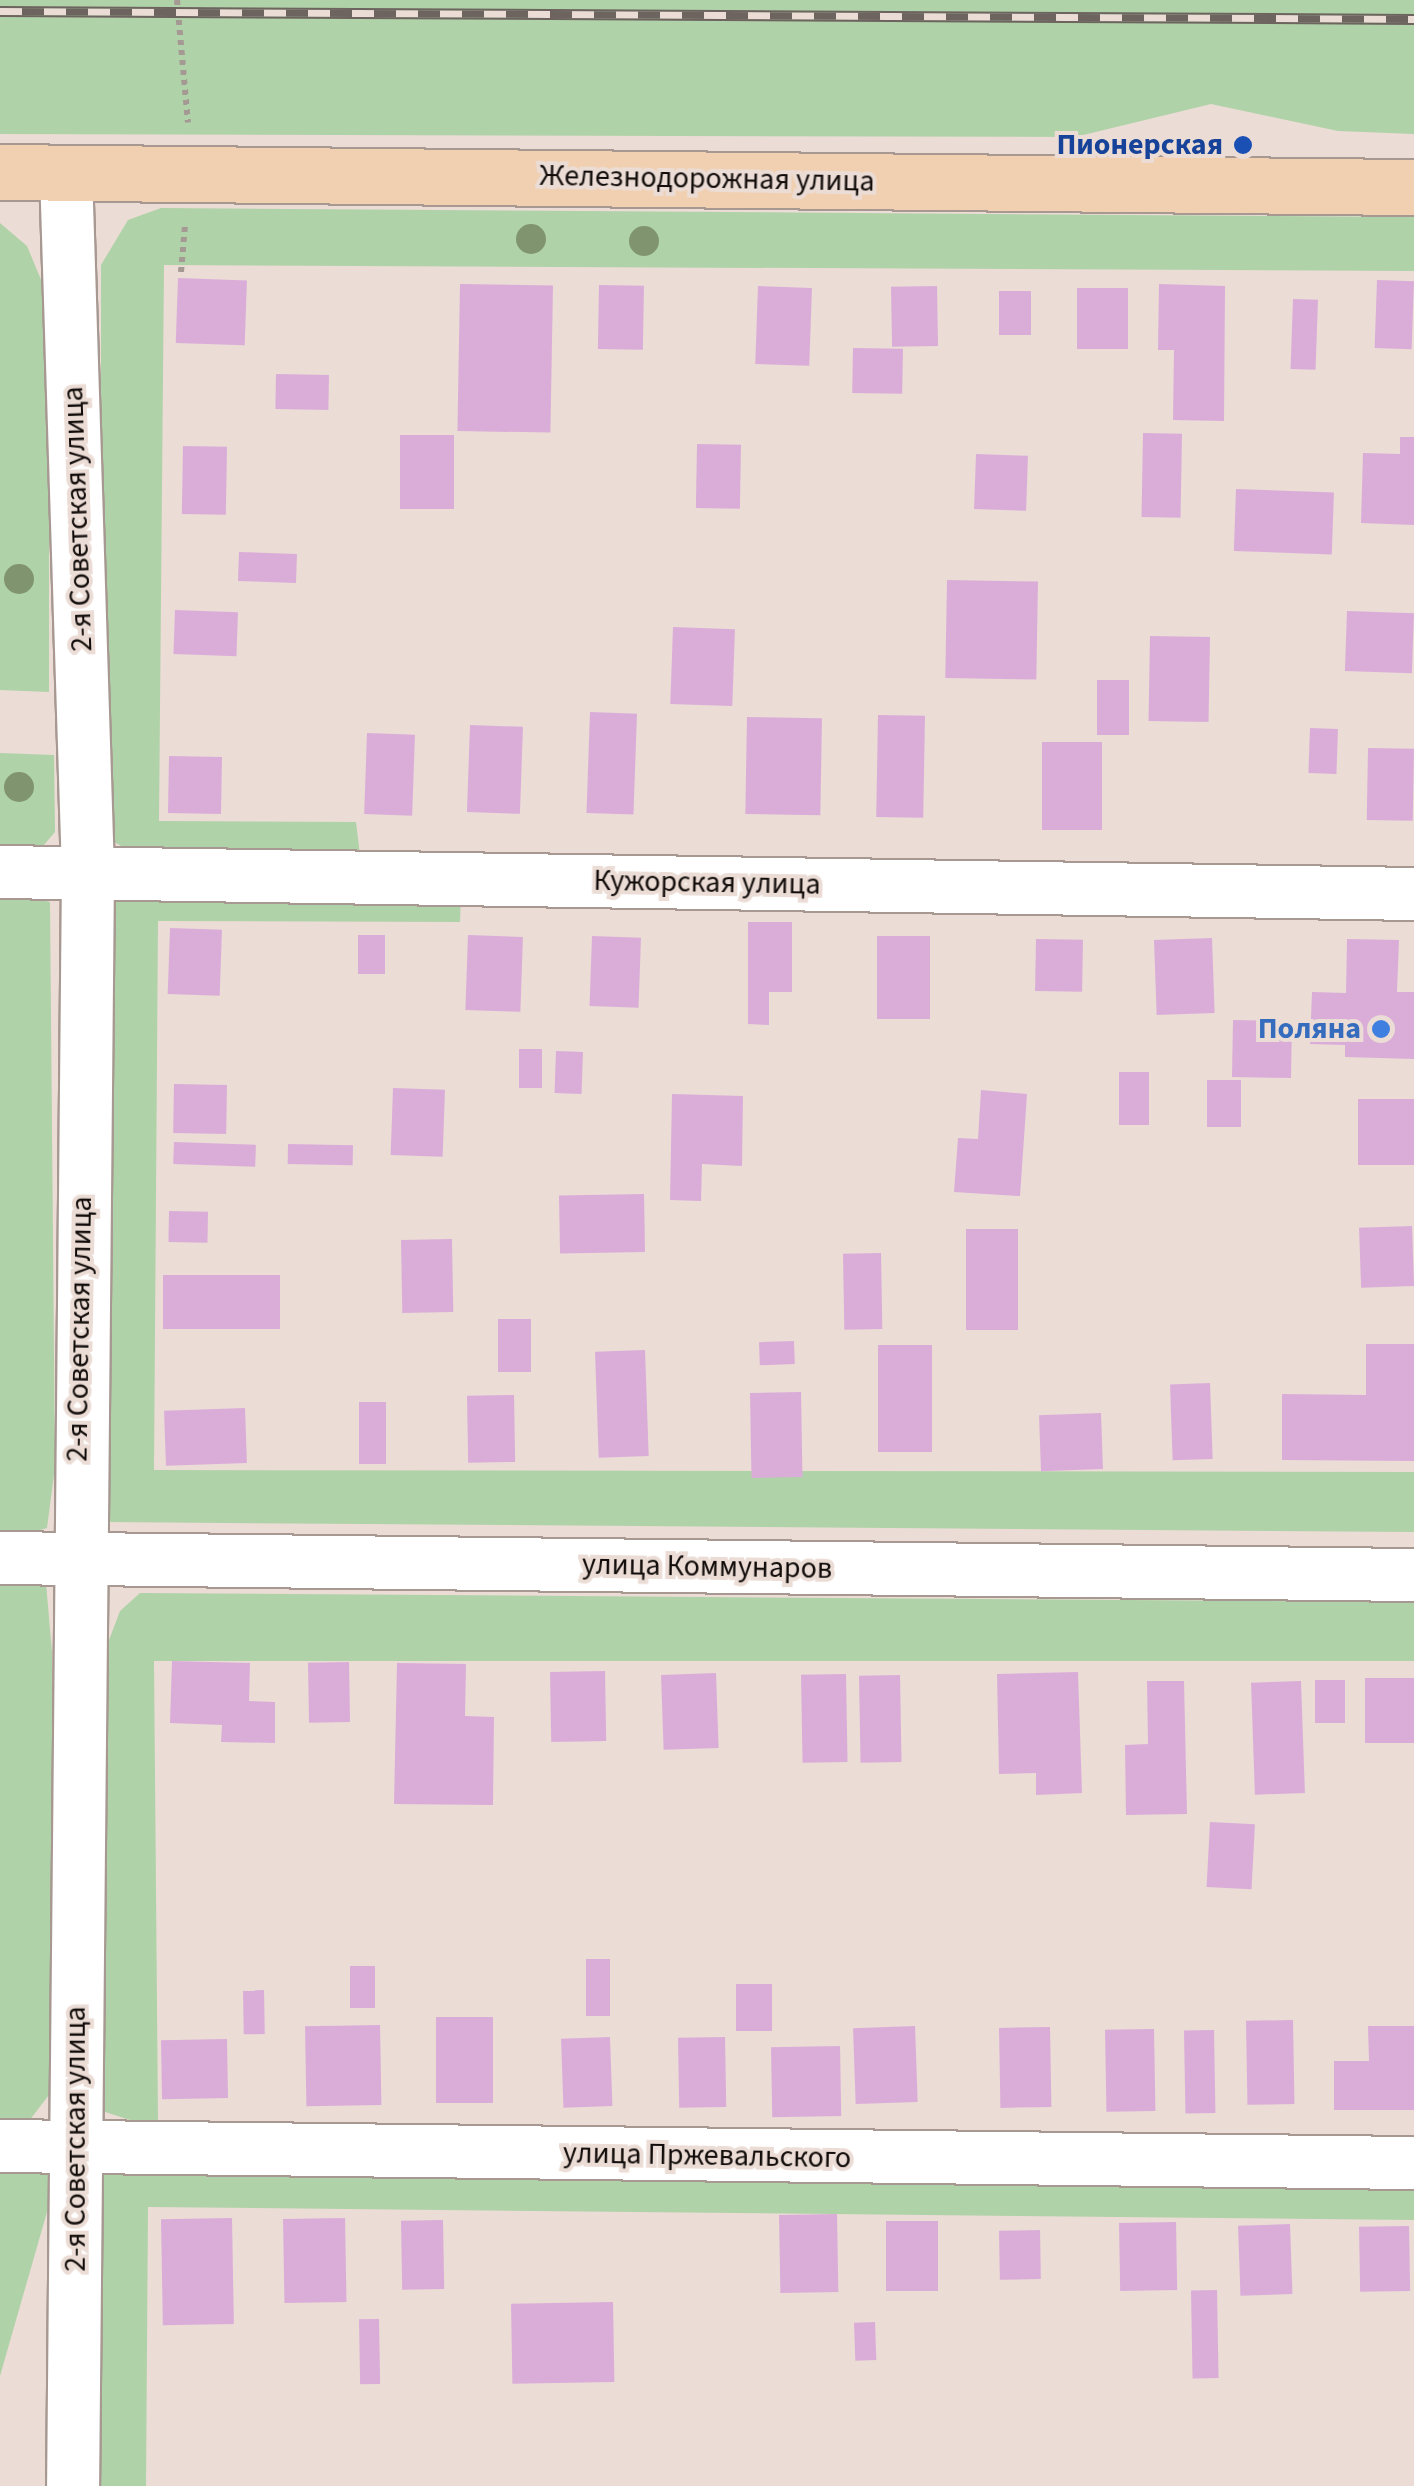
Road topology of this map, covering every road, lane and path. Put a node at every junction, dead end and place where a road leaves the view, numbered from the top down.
1 (0, 172) edge
2 (66, 172) junction
3 (1414, 187) edge
4 (0, 872) edge
5 (88, 873) junction
6 (1414, 894) edge
7 (0, 1558) edge
8 (76, 1558) junction
9 (1414, 1576) edge
10 (0, 2146) edge
11 (78, 2146) junction
12 (1414, 2164) edge
13 (72, 2486) edge

1 - 2 main road, Железнодорожная улица
2 - 3 main road, Железнодорожная улица
2 - 5 street, 2-я Советская улица
4 - 5 street, Кужорская улица
5 - 6 street, Кужорская улица
5 - 8 street, 2-я Советская улица
7 - 8 street, улица Коммунаров
8 - 9 street, улица Коммунаров
8 - 11 street, 2-я Советская улица
10 - 11 street, улица Пржевальского
11 - 12 street, улица Пржевальского
11 - 13 street, 2-я Советская улица

